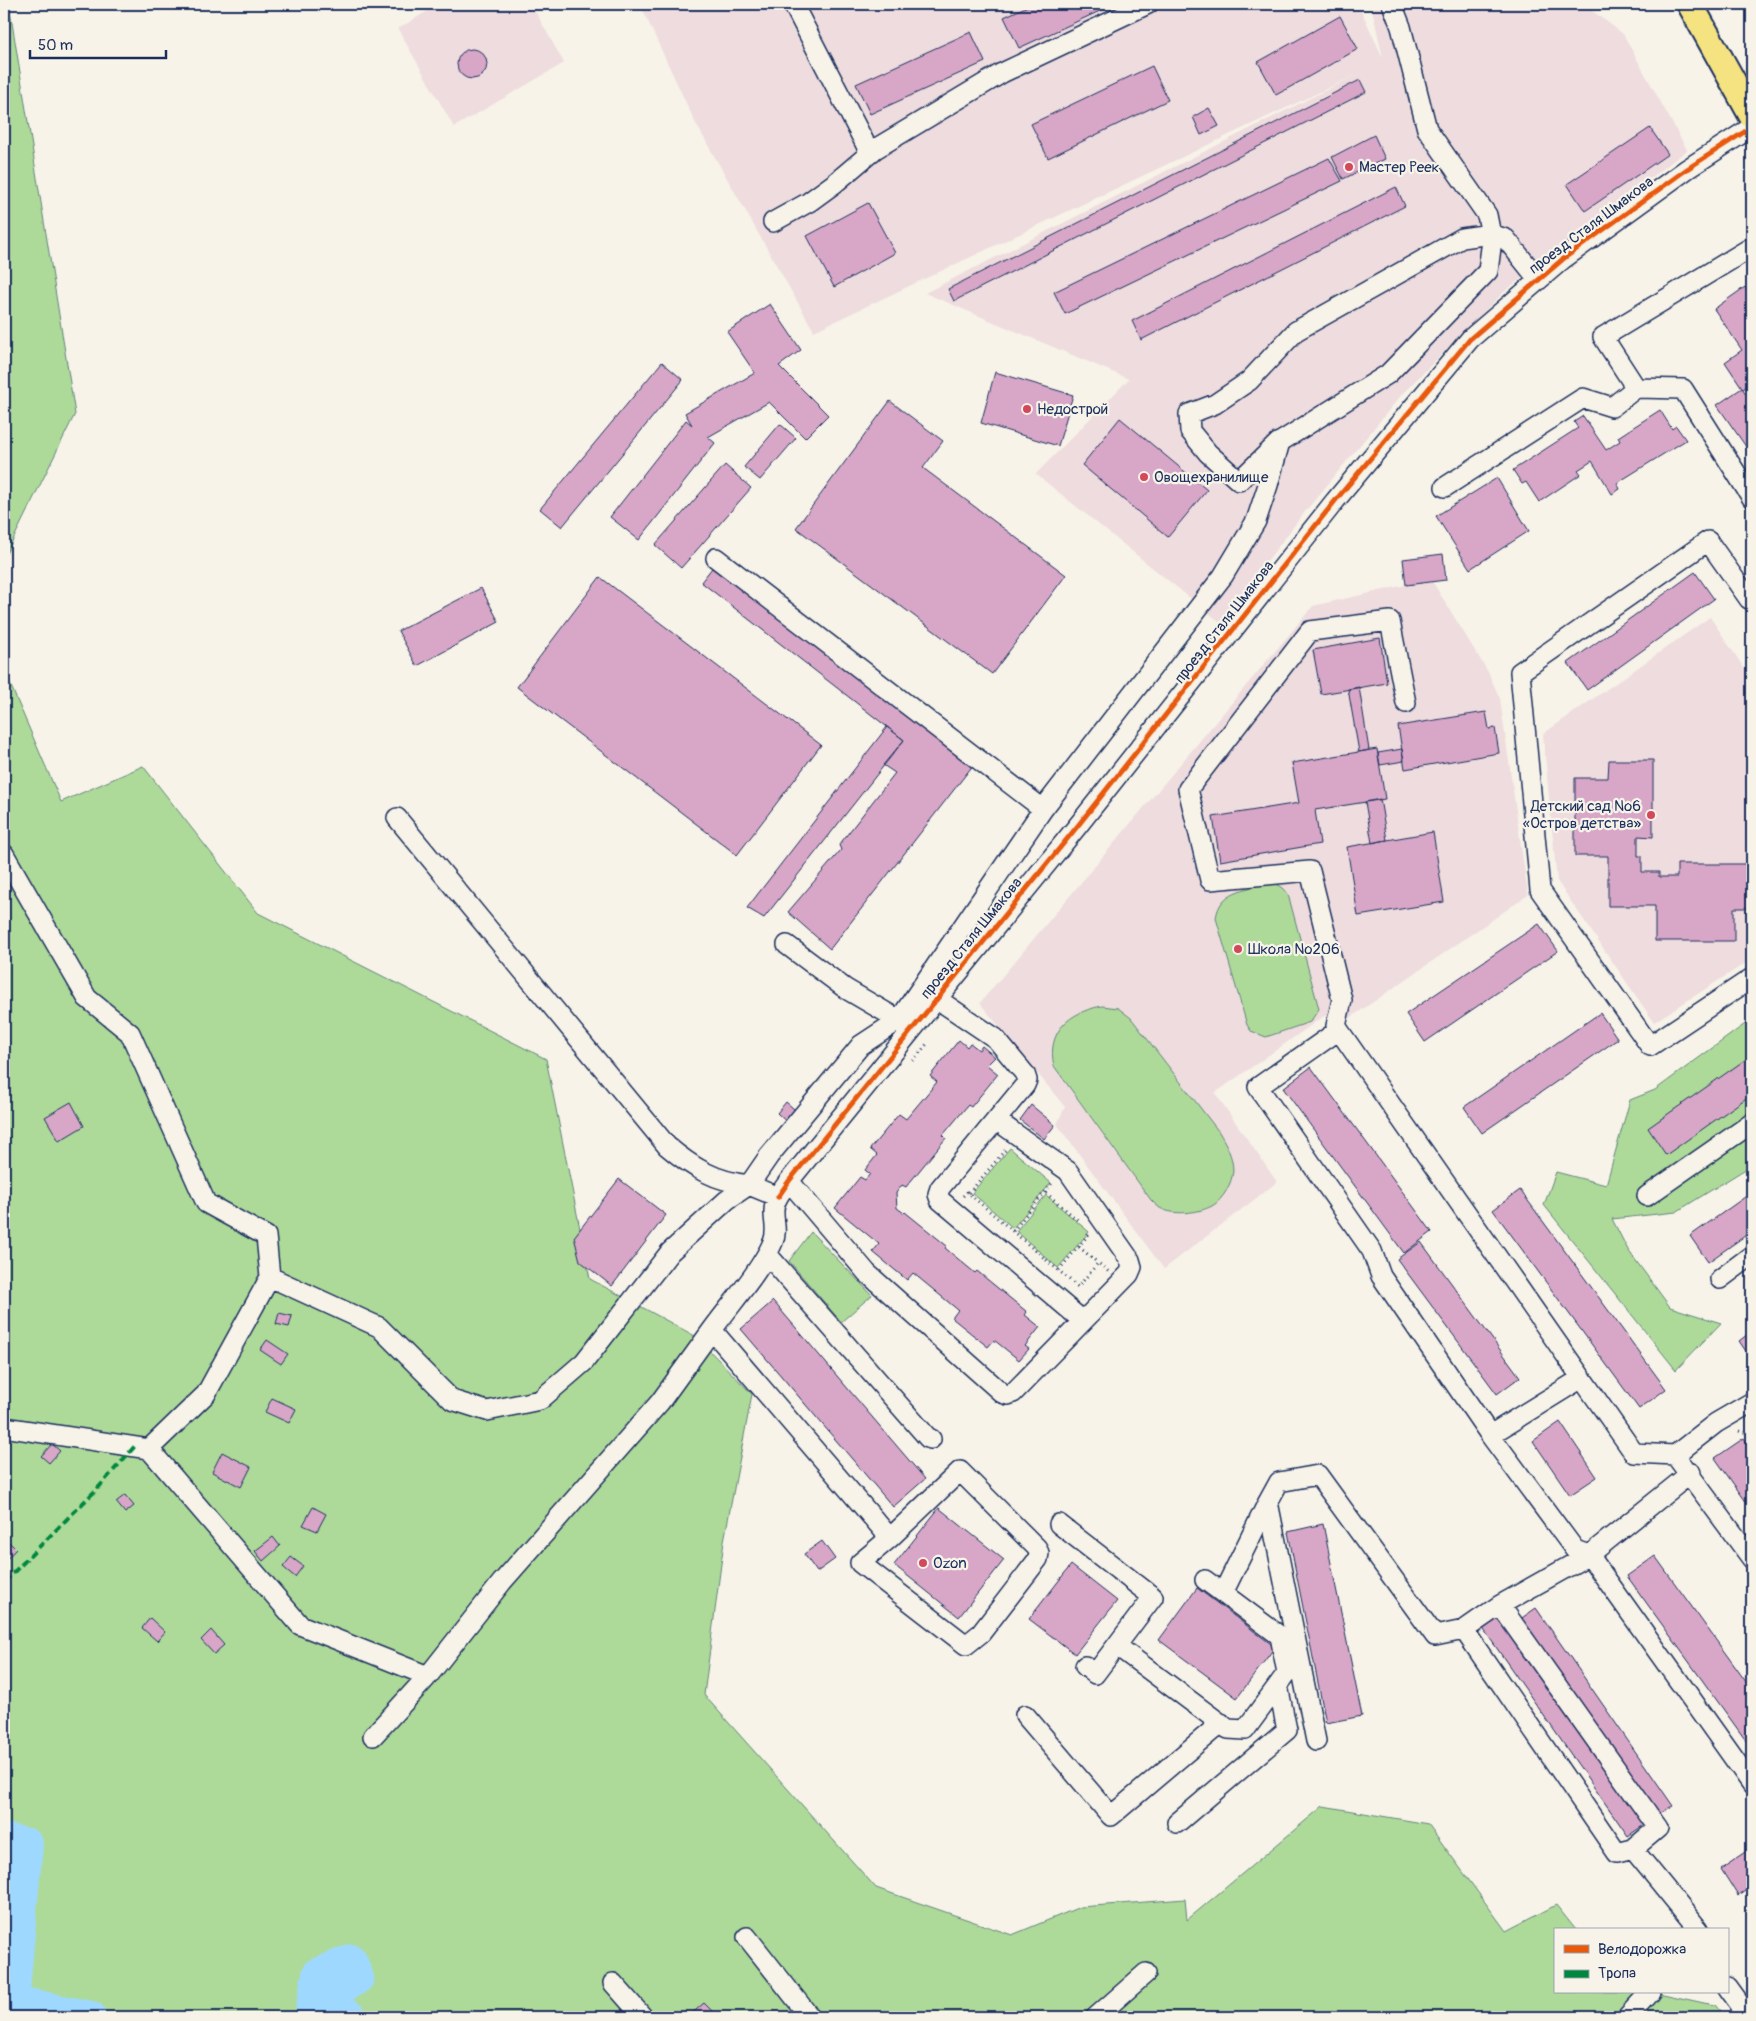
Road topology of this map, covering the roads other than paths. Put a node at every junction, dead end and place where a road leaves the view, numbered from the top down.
1 (793, 4) edge
2 (1148, 4) edge
3 (1392, 4) edge
4 (1690, 4) edge
5 (1752, 116) edge
6 (1752, 127) edge
7 (870, 153) junction
8 (773, 222) dead end
9 (1491, 234) junction
10 (1752, 247) edge
11 (1538, 279) junction
12 (1636, 388) junction
13 (1280, 442) junction
14 (1445, 487) dead end
15 (1752, 498) edge
16 (716, 558) dead end
17 (1752, 596) edge
18 (1406, 703) dead end
19 (1043, 809) junction
20 (398, 818) dead end
21 (4, 854) edge
22 (787, 945) dead end
23 (1752, 978) edge
24 (937, 999) junction
25 (899, 1020) junction
26 (1339, 1030) junction
27 (996, 1120) junction
28 (1752, 1123) edge
29 (789, 1181) junction
30 (749, 1185) junction
31 (1647, 1196) dead end
32 (778, 1197) junction
33 (767, 1254) junction
34 (1752, 1255) edge
35 (270, 1277) junction
36 (1720, 1279) dead end
37 (1082, 1321) junction
38 (712, 1330) junction
39 (1582, 1378) junction
40 (1752, 1402) edge
41 (4, 1427) edge
42 (1490, 1435) junction
43 (931, 1439) dead end
44 (149, 1449) junction
45 (1675, 1455) junction
46 (1690, 1474) junction
47 (1268, 1502) junction
48 (1059, 1524) dead end
49 (890, 1538) junction
50 (1589, 1555) junction
51 (1752, 1559) edge
52 (1205, 1580) dead end
53 (1223, 1593) junction
54 (1500, 1605) junction
55 (1464, 1630) junction
56 (1117, 1646) junction
57 (1085, 1666) dead end
58 (428, 1676) junction
59 (1278, 1686) junction
60 (1025, 1715) dead end
61 (1221, 1723) junction
62 (373, 1736) dead end
63 (1316, 1741) dead end
64 (1752, 1784) edge
65 (1177, 1823) dead end
66 (1633, 1849) junction
67 (1697, 1928) edge
68 (747, 1937) dead end
69 (1146, 1973) dead end
70 (613, 1983) dead end
71 (1728, 1989) edge
72 (1648, 1994) edge
73 (643, 2017) edge
74 (810, 2017) edge
75 (1096, 2017) edge
76 (1627, 2017) edge
77 (1748, 2017) edge

1 - 7 street
2 - 7 street
3 - 9 street
4 - 5 main road
6 - 11 street, проезд Сталя Шмакова
7 - 8 street
9 - 11 street
9 - 13 street
9 - 13 street
10 - 12 street
11 - 24 street, проезд Сталя Шмакова
12 - 14 street
12 - 15 street
13 - 19 street
16 - 19 street
17 - 23 street
18 - 26 street
19 - 25 street
20 - 30 street
21 - 35 street
22 - 25 street
24 - 27 street
24 - 29 street, проезд Сталя Шмакова
25 - 30 street
26 - 39 street
26 - 42 street
27 - 37 street
27 - 37 street
28 - 31 street
29 - 32 street, проезд Сталя Шмакова
29 - 37 street
30 - 32 street
30 - 35 street
32 - 33 street
33 - 38 street
33 - 43 street
34 - 36 street
35 - 44 street
38 - 49 street
38 - 58 street
39 - 42 street
39 - 45 street
40 - 45 street
41 - 44 street
42 - 50 street
44 - 58 street
45 - 46 street
46 - 50 street
46 - 51 street
47 - 53 street
47 - 55 street
47 - 63 street
48 - 56 street
49 - 49 street
50 - 54 street
50 - 64 street
52 - 53 street
53 - 59 street
54 - 55 street
54 - 66 street
55 - 66 street
56 - 57 street
56 - 61 street
58 - 62 street
59 - 61 street
59 - 65 street
60 - 61 street
66 - 67 street
68 - 74 street
69 - 75 street
70 - 73 street
71 - 77 street
72 - 76 street

